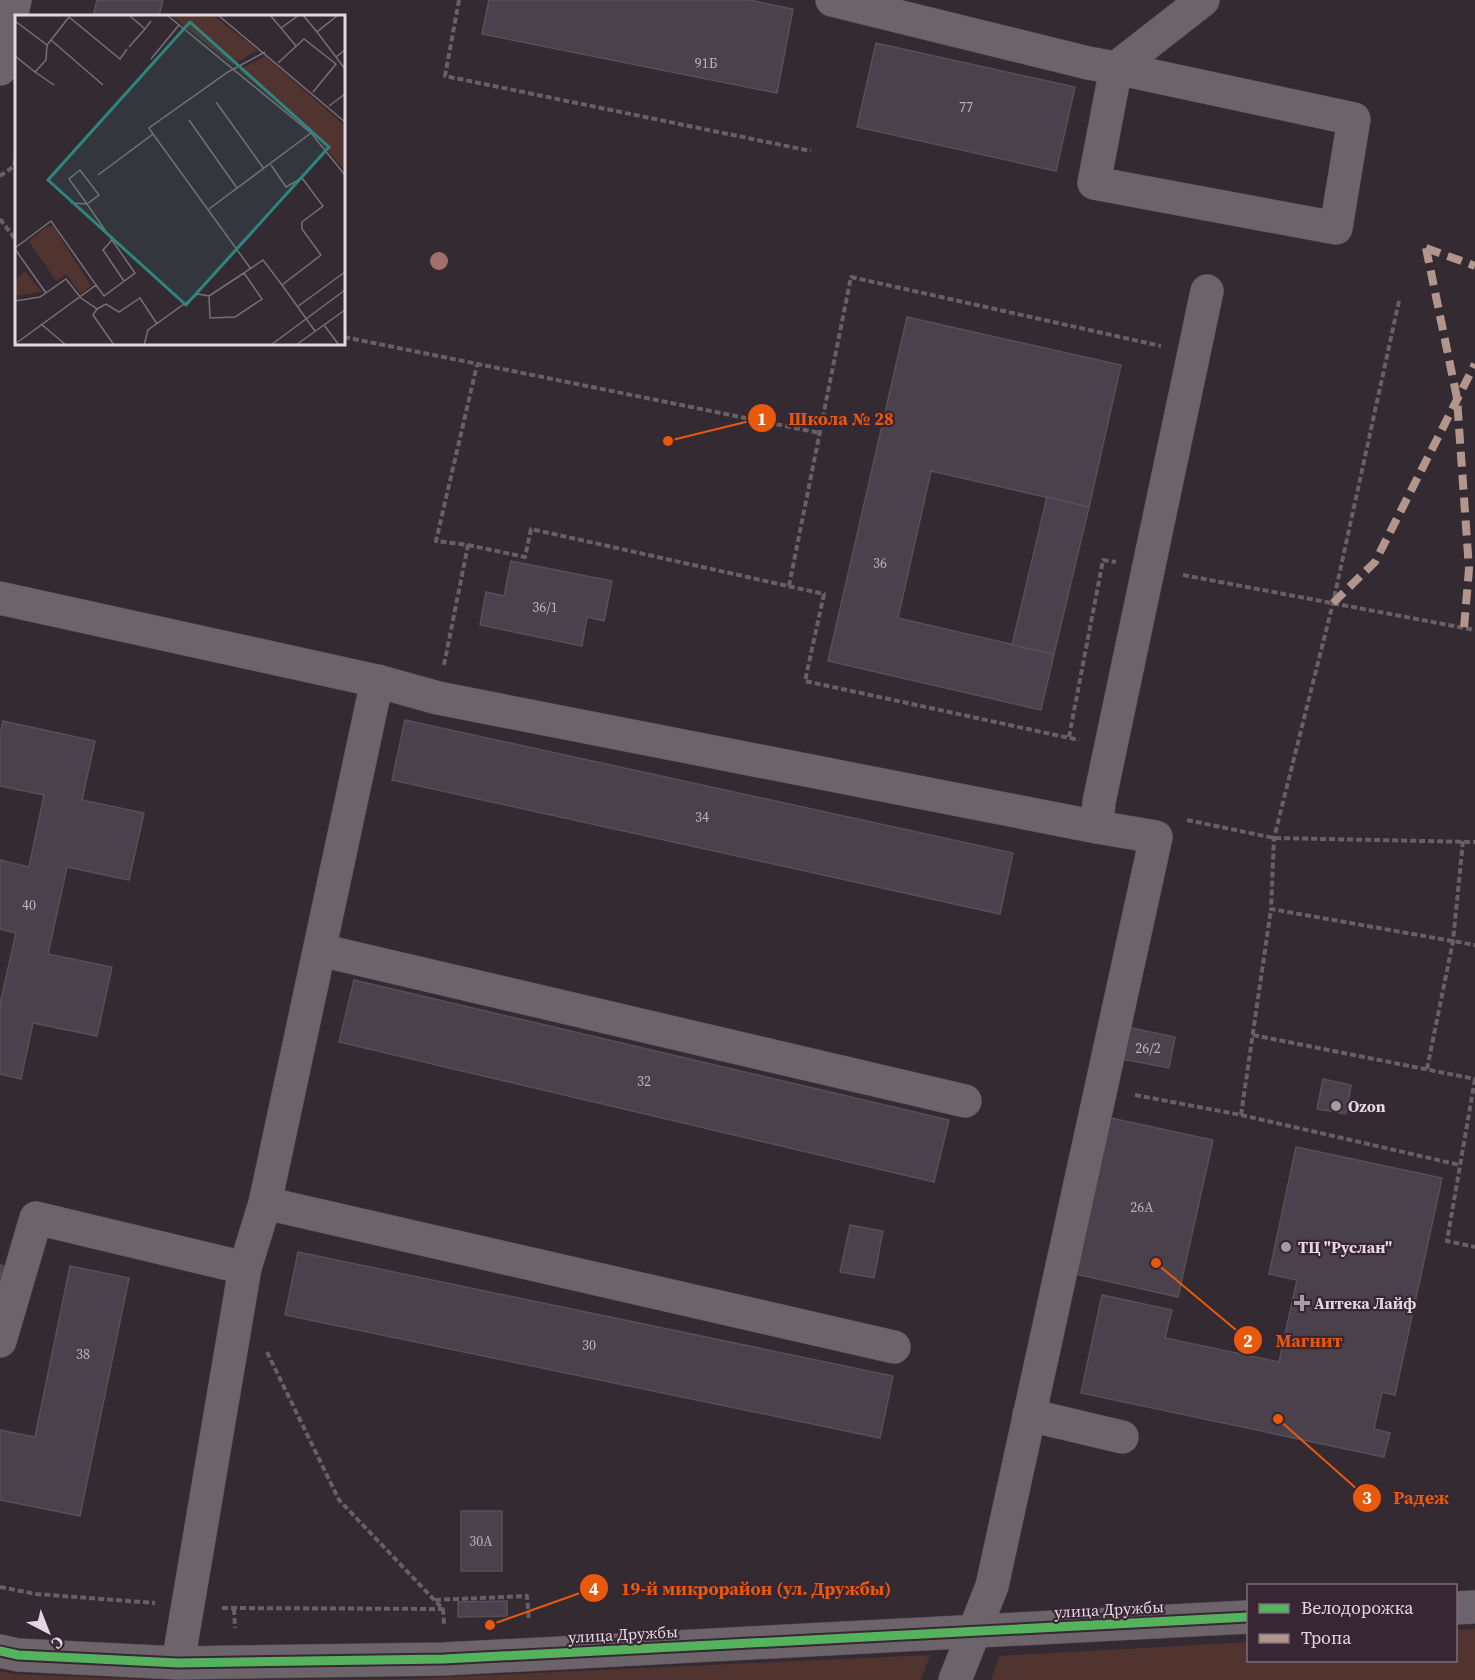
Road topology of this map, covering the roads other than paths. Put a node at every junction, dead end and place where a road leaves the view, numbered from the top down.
1 (15, 0) edge
2 (832, 0) edge
3 (1203, 0) edge
4 (1116, 68) junction
5 (0, 69) edge
6 (1207, 291) dead end
7 (0, 598) edge
8 (377, 681) junction
9 (1097, 827) junction
10 (320, 950) junction
11 (965, 1101) dead end
12 (264, 1203) junction
13 (245, 1268) junction
14 (0, 1341) edge
15 (894, 1347) dead end
16 (1029, 1415) junction
17 (1122, 1437) dead end
18 (1475, 1607) edge
19 (1457, 1608) edge
20 (1247, 1617) edge
21 (974, 1630) junction
22 (0, 1652) edge
23 (178, 1663) junction
24 (956, 1680) edge

1 - 5 street
2 - 4 street
3 - 4 street
4 - 4 street
6 - 9 street
7 - 8 street
8 - 9 street
8 - 10 street
9 - 16 street
10 - 11 street
10 - 12 street
12 - 13 street
12 - 15 street
13 - 14 street
13 - 23 street
16 - 17 street
16 - 21 street
18 - 19 street
20 - 21 street, улица Дружбы
21 - 23 street, улица Дружбы
21 - 24 street
22 - 23 street, улица Дружбы

